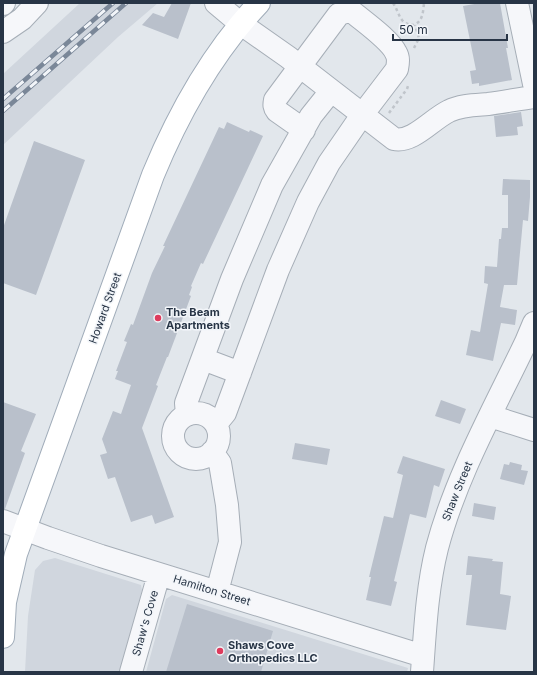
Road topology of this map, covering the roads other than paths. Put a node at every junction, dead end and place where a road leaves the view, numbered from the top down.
1 (37, 3) edge
2 (216, 3) edge
3 (259, 3) edge
4 (517, 3) edge
5 (241, 24) junction
6 (3, 32) edge
7 (531, 53) edge
8 (300, 66) junction
9 (534, 84) edge
10 (331, 91) junction
11 (534, 97) edge
12 (362, 115) junction
13 (304, 130) junction
14 (534, 323) edge
15 (203, 359) junction
16 (240, 373) junction
17 (187, 415) junction
18 (490, 416) junction
19 (216, 424) junction
20 (534, 430) edge
21 (212, 452) junction
22 (3, 521) edge
23 (24, 529) junction
24 (159, 574) junction
25 (217, 592) junction
26 (3, 637) edge
27 (423, 664) edge
28 (132, 672) edge

1 - 6 street
2 - 5 street
3 - 5 main road, Howard Street
4 - 7 street
5 - 8 street
5 - 23 main road, Howard Street
7 - 9 street
8 - 10 street
8 - 12 street
8 - 13 street
10 - 12 street
10 - 13 street
11 - 12 street
12 - 16 street
13 - 15 street
14 - 18 street, Shaw Street
15 - 16 street
15 - 17 street
16 - 19 street
17 - 19 street
17 - 21 street
18 - 20 street
18 - 27 street, Shaw Street
19 - 21 street
21 - 25 street
22 - 23 street, Hamilton Street
23 - 24 street, Hamilton Street
23 - 26 main road, Howard Street
24 - 25 street, Hamilton Street
24 - 28 street, Shaw's Cove
25 - 27 street, Hamilton Street

